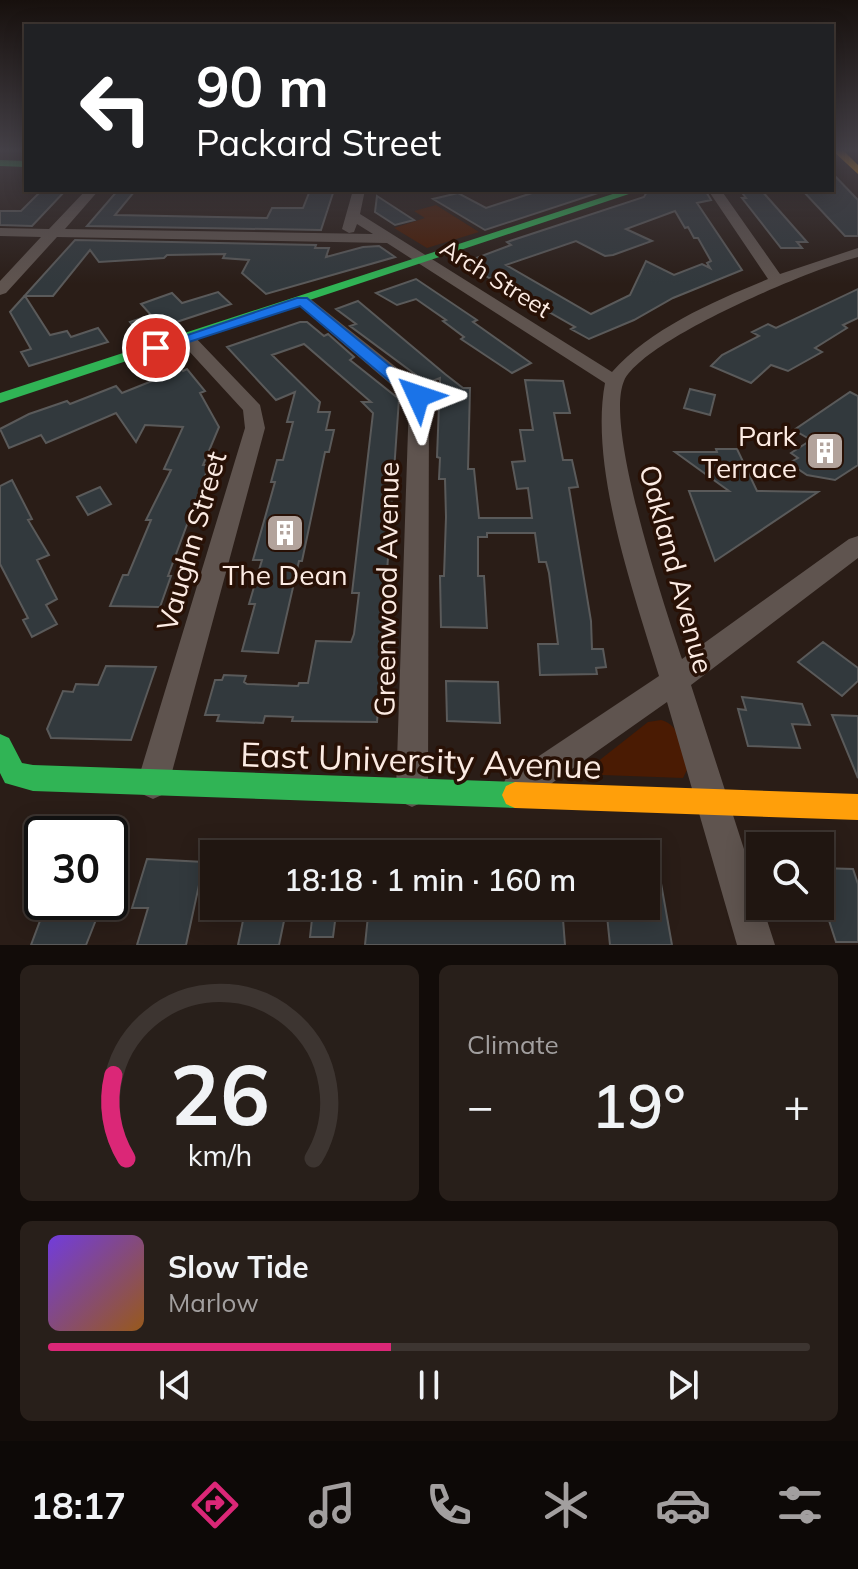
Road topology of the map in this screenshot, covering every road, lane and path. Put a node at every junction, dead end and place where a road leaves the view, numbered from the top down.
1 (88, 195) edge
2 (358, 195) edge
3 (621, 195) edge
4 (718, 195) edge
5 (352, 215) junction
6 (0, 232) edge
7 (53, 233) junction
8 (347, 238) junction
9 (389, 239) junction
10 (858, 252) edge
11 (422, 261) junction
12 (778, 282) junction
13 (0, 290) edge
14 (302, 300) junction
15 (186, 338) junction
16 (614, 381) junction
17 (1, 396) edge
18 (858, 545) edge
19 (676, 680) junction
20 (1, 755) edge
21 (153, 783) junction
22 (412, 791) junction
23 (507, 796) junction
24 (715, 802) junction
25 (858, 807) edge
26 (756, 945) edge

1 - 7 street
2 - 5 street
3 - 11 main road
4 - 12 street
5 - 8 street
5 - 9 street, Arch Street
6 - 7 street
7 - 8 street
7 - 13 street
8 - 9 street
9 - 11 street, Arch Street
10 - 12 street
11 - 14 main road
11 - 16 street, Arch Street
12 - 16 street
14 - 15 main road
14 - 22 street, Greenwood Avenue
15 - 17 main road
15 - 21 street, Vaughn Street
16 - 19 street, Oakland Avenue
18 - 19 street
19 - 23 street
19 - 24 street, Oakland Avenue
20 - 21 main road, East University Avenue
21 - 22 main road, East University Avenue
22 - 23 main road, East University Avenue
23 - 24 main road, East University Avenue
24 - 25 main road, East University Avenue
24 - 26 street, Oakland Avenue

